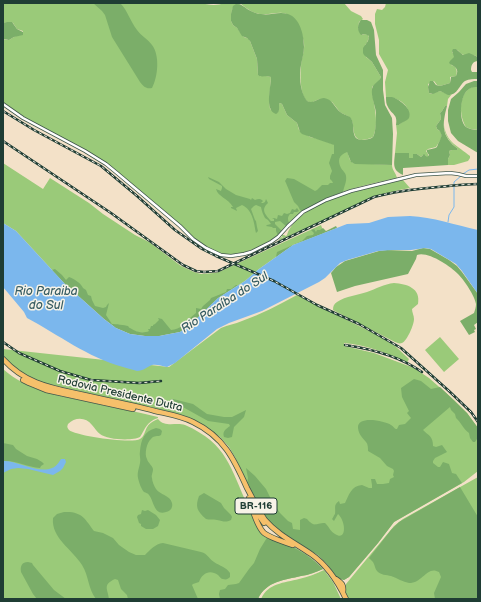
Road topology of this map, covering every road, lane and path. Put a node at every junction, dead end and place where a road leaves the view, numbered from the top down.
1 (3, 104) edge
2 (478, 176) edge
3 (3, 359) edge
4 (3, 362) edge
5 (146, 410) junction
6 (170, 416) junction
7 (345, 599) edge

1 - 2 street
3 - 5 highway, Rodovia Presidente Dutra / BR-116
4 - 5 highway, Rodovia Presidente Dutra / BR-116
5 - 6 highway, Rodovia Presidente Dutra / BR-116
6 - 7 highway, Rodovia Presidente Dutra / BR-116
6 - 7 highway, Rodovia Presidente Dutra / BR-116

